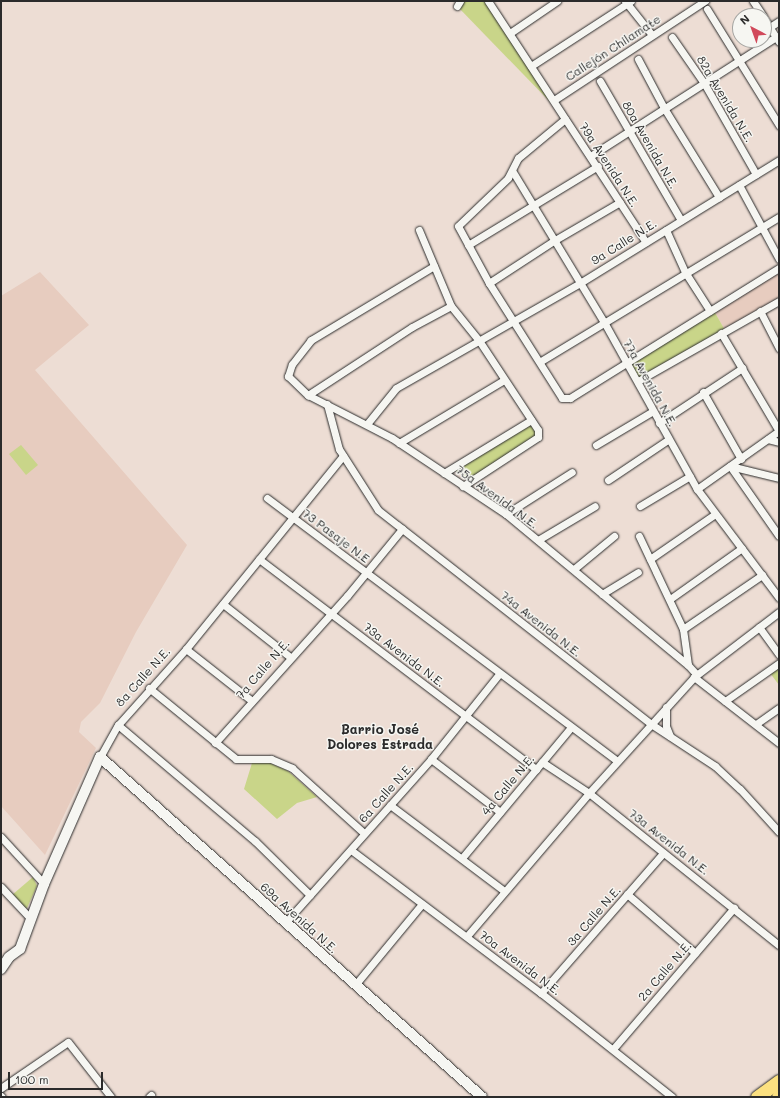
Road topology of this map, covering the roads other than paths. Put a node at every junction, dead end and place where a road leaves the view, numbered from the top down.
1 (489, 1) edge
2 (557, 1) edge
3 (705, 1) edge
4 (627, 2) edge
5 (707, 9) dead end
6 (772, 31) edge
7 (510, 33) junction
8 (652, 35) junction
9 (672, 37) dead end
10 (777, 40) edge
11 (638, 59) dead end
12 (740, 60) junction
13 (531, 66) junction
14 (600, 81) dead end
15 (704, 83) junction
16 (554, 100) junction
17 (664, 108) junction
18 (565, 119) junction
19 (779, 125) edge
20 (630, 130) junction
21 (592, 155) junction
22 (779, 160) edge
23 (598, 166) junction
24 (513, 172) junction
25 (756, 174) junction
26 (739, 185) junction
27 (719, 197) junction
28 (620, 202) junction
29 (533, 206) junction
30 (779, 216) edge
31 (681, 220) junction
32 (761, 227) junction
33 (419, 230) dead end
34 (666, 230) junction
35 (555, 240) junction
36 (646, 242) junction
37 (468, 246) junction
38 (779, 259) edge
39 (434, 266) junction
40 (779, 268) edge
41 (685, 272) junction
42 (489, 283) junction
43 (580, 283) junction
44 (779, 301) edge
45 (451, 306) junction
46 (710, 311) junction
47 (760, 312) junction
48 (516, 321) junction
49 (604, 322) junction
50 (721, 333) junction
51 (480, 342) junction
52 (779, 348) edge
53 (541, 361) junction
54 (626, 361) junction
55 (742, 368) junction
56 (504, 380) junction
57 (638, 381) junction
58 (703, 392) junction
59 (308, 395) junction
60 (327, 404) junction
61 (653, 411) junction
62 (531, 420) junction
63 (659, 423) junction
64 (367, 424) junction
65 (779, 431) edge
66 (669, 439) junction
67 (768, 439) junction
68 (779, 442) edge
69 (399, 443) junction
70 (596, 445) dead end
71 (343, 456) junction
72 (741, 458) junction
73 (730, 466) junction
74 (572, 472) dead end
75 (444, 473) junction
76 (690, 476) junction
77 (779, 478) edge
78 (608, 480) dead end
79 (463, 486) junction
80 (697, 489) junction
81 (267, 498) dead end
82 (594, 506) dead end
83 (640, 506) dead end
84 (506, 514) junction
85 (715, 514) junction
86 (293, 517) junction
87 (402, 529) junction
88 (614, 536) dead end
89 (639, 536) dead end
90 (779, 536) edge
91 (538, 540) junction
92 (742, 548) junction
93 (259, 559) junction
94 (650, 559) junction
95 (574, 569) junction
96 (367, 572) junction
97 (638, 572) dead end
98 (762, 575) junction
99 (602, 594) junction
100 (779, 598) edge
101 (670, 599) junction
102 (223, 604) junction
103 (330, 612) junction
104 (779, 612) edge
105 (759, 626) junction
106 (683, 629) junction
107 (186, 649) junction
108 (779, 655) edge
109 (290, 657) junction
110 (779, 663) edge
111 (687, 664) junction
112 (499, 674) junction
113 (695, 676) junction
114 (149, 688) junction
115 (725, 700) junction
116 (252, 701) junction
117 (666, 707) junction
118 (779, 708) edge
119 (465, 716) junction
120 (651, 724) junction
121 (756, 724) junction
122 (118, 725) junction
123 (571, 727) junction
124 (670, 736) junction
125 (215, 743) junction
126 (779, 743) edge
127 (100, 757) junction
128 (431, 759) junction
129 (617, 761) junction
130 (542, 762) junction
131 (536, 769) junction
132 (589, 793) junction
133 (390, 805) junction
134 (500, 812) junction
135 (779, 832) edge
136 (364, 833) junction
137 (1, 837) edge
138 (351, 850) junction
139 (664, 854) junction
140 (462, 858) junction
141 (44, 884) junction
142 (1, 887) edge
143 (504, 891) junction
144 (310, 894) junction
145 (627, 894) junction
146 (422, 904) junction
147 (734, 908) junction
148 (30, 918) junction
149 (284, 923) junction
150 (467, 936) junction
151 (779, 945) edge
152 (695, 953) junction
153 (1, 969) edge
154 (355, 985) junction
155 (541, 992) junction
156 (613, 1049) junction
157 (779, 1081) edge
158 (1, 1088) edge
159 (111, 1097) edge
160 (482, 1097) edge
161 (672, 1097) edge
162 (757, 1097) edge

1 - 7 street, 79a Avenida N.E.
2 - 7 street
3 - 8 street, Callejón Chilamate
4 - 8 street
4 - 13 street
5 - 12 street
6 - 10 street
7 - 13 street, 79a Avenida N.E.
8 - 16 street, Callejón Chilamate
9 - 15 street, 82a Avenida N.E.
10 - 12 street
11 - 17 street
12 - 15 street
12 - 19 street
13 - 16 street, 79a Avenida N.E.
14 - 20 street, 80a Avenida N.E.
15 - 17 street
15 - 25 street, 82a Avenida N.E.
16 - 18 street, 79a Avenida N.E.
17 - 20 street
17 - 27 street
18 - 21 street, 79a Avenida N.E.
18 - 24 street
20 - 21 street
20 - 31 street, 80a Avenida N.E.
21 - 23 street, 79a Avenida N.E.
22 - 25 street, 9a Calle N.E.
23 - 28 street, 79a Avenida N.E.
23 - 29 street
24 - 29 street, 77a Avenida N.E.
24 - 37 street
25 - 26 street, 9a Calle N.E.
26 - 27 street, 9a Calle N.E.
26 - 32 street
27 - 31 street, 9a Calle N.E.
28 - 35 street
28 - 36 street, 79a Avenida N.E.
29 - 35 street, 77a Avenida N.E.
29 - 37 street
30 - 32 street
31 - 34 street, 9a Calle N.E.
32 - 38 street
32 - 41 street
33 - 39 street
34 - 36 street, 9a Calle N.E.
34 - 41 street
35 - 42 street
35 - 43 street, 77a Avenida N.E.
36 - 43 street, 9a Calle N.E.
37 - 42 street
39 - 45 street
39 - 59 street, 75a Avenida N.E.
40 - 46 street
41 - 46 street
41 - 49 street
42 - 48 street
43 - 48 street, 9a Calle N.E.
43 - 49 street, 77a Avenida N.E.
44 - 47 street
45 - 51 street
45 - 59 street
46 - 54 street
47 - 50 street
47 - 52 street
48 - 51 street, 9a Calle N.E.
48 - 53 street
49 - 53 street
49 - 54 street, 77a Avenida N.E.
50 - 55 street
50 - 57 street
51 - 56 street
51 - 64 street, 9a Calle N.E.
53 - 54 street
54 - 57 street, 77a Avenida N.E.
55 - 58 street
55 - 65 street
56 - 62 street
56 - 69 street
57 - 61 street, 77a Avenida N.E.
58 - 63 street
58 - 72 street
59 - 60 street, 75a Avenida N.E.
60 - 64 street, 75a Avenida N.E.
60 - 71 street, 74a Avenida N.E.
61 - 63 street, 77a Avenida N.E.
61 - 70 street
62 - 75 street
62 - 79 street
63 - 66 street, 77a Avenida N.E.
64 - 69 street, 75a Avenida N.E.
65 - 67 street
66 - 76 street, 77a Avenida N.E.
66 - 78 street
67 - 68 street
67 - 72 street
69 - 75 street, 75a Avenida N.E.
71 - 86 street, 8a Calle N.E.
71 - 87 street, 74a Avenida N.E.
72 - 73 street
73 - 77 street
73 - 80 street
73 - 90 street
74 - 84 street
75 - 79 street, 75a Avenida N.E.
76 - 80 street, 77a Avenida N.E.
76 - 83 street
79 - 84 street, 75a Avenida N.E.
80 - 85 street, 77a Avenida N.E.
81 - 86 street, 73 Pasaje N.E
82 - 91 street
84 - 91 street, 75a Avenida N.E.
85 - 92 street, 77a Avenida N.E.
85 - 94 street
86 - 93 street, 8a Calle N.E.
86 - 96 street, 73 Pasaje N.E
87 - 96 street
87 - 120 street, 74a Avenida N.E.
88 - 95 street
89 - 94 street
91 - 95 street, 75a Avenida N.E.
92 - 98 street, 77a Avenida N.E.
92 - 101 street
93 - 102 street, 8a Calle N.E.
93 - 103 street, 73a Avenida N.E.
94 - 101 street
95 - 99 street, 75a Avenida N.E.
96 - 103 street
96 - 112 street, 73 Pasaje N.E
97 - 99 street
98 - 100 street, 77a Avenida N.E.
98 - 106 street
99 - 111 street, 75a Avenida N.E.
101 - 106 street
102 - 107 street, 8a Calle N.E.
102 - 109 street
103 - 109 street, 7a Calle N.E.
103 - 119 street, 73a Avenida N.E.
104 - 105 street
105 - 108 street
105 - 113 street
106 - 111 street
107 - 114 street, 8a Calle N.E.
107 - 116 street
109 - 116 street, 7a Calle N.E.
110 - 115 street
111 - 113 street, 75a Avenida N.E.
112 - 119 street, 6a Calle N.E.
112 - 123 street, 73 Pasaje N.E
113 - 115 street
113 - 117 street
114 - 122 street, 8a Calle N.E.
114 - 125 street
115 - 121 street
116 - 125 street, 7a Calle N.E.
117 - 120 street
117 - 124 street
118 - 121 street
119 - 128 street, 6a Calle N.E.
119 - 131 street, 73a Avenida N.E.
120 - 124 street, 74a Avenida N.E.
120 - 129 street
121 - 126 street
122 - 127 street, 8a Calle N.E.
122 - 144 street
123 - 129 street, 73 Pasaje N.E
123 - 130 street, 4a Calle N.E.
124 - 135 street, 74a Avenida N.E.
125 - 136 street
127 - 141 street, 8a Calle N.E.
127 - 149 street, 69a Avenida N.E.
128 - 133 street, 6a Calle N.E.
128 - 134 street
129 - 132 street
130 - 131 street, 4a Calle N.E.
130 - 132 street, 73a Avenida N.E.
131 - 134 street, 4a Calle N.E.
132 - 139 street, 73a Avenida N.E.
132 - 143 street
133 - 136 street, 6a Calle N.E.
133 - 140 street
134 - 140 street, 4a Calle N.E.
136 - 138 street, 6a Calle N.E.
137 - 141 street
138 - 144 street, 6a Calle N.E.
138 - 146 street, 70a Avenida N.E.
139 - 145 street, 3a Calle N.E.
139 - 147 street, 73a Avenida N.E.
140 - 143 street
141 - 148 street, 8a Calle N.E.
142 - 148 street
143 - 150 street
144 - 149 street, 6a Calle N.E.
145 - 152 street
145 - 155 street, 3a Calle N.E.
146 - 150 street, 70a Avenida N.E.
146 - 154 street
147 - 151 street, 73a Avenida N.E.
147 - 152 street, 2a Calle N.E.
148 - 153 street, 8a Calle N.E.
149 - 154 street, 69a Avenida N.E.
150 - 155 street, 70a Avenida N.E.
152 - 156 street, 2a Calle N.E.
154 - 160 street, 69a Avenida N.E.
155 - 156 street, 70a Avenida N.E.
156 - 161 street, 70a Avenida N.E.
157 - 162 highway
158 - 159 street

